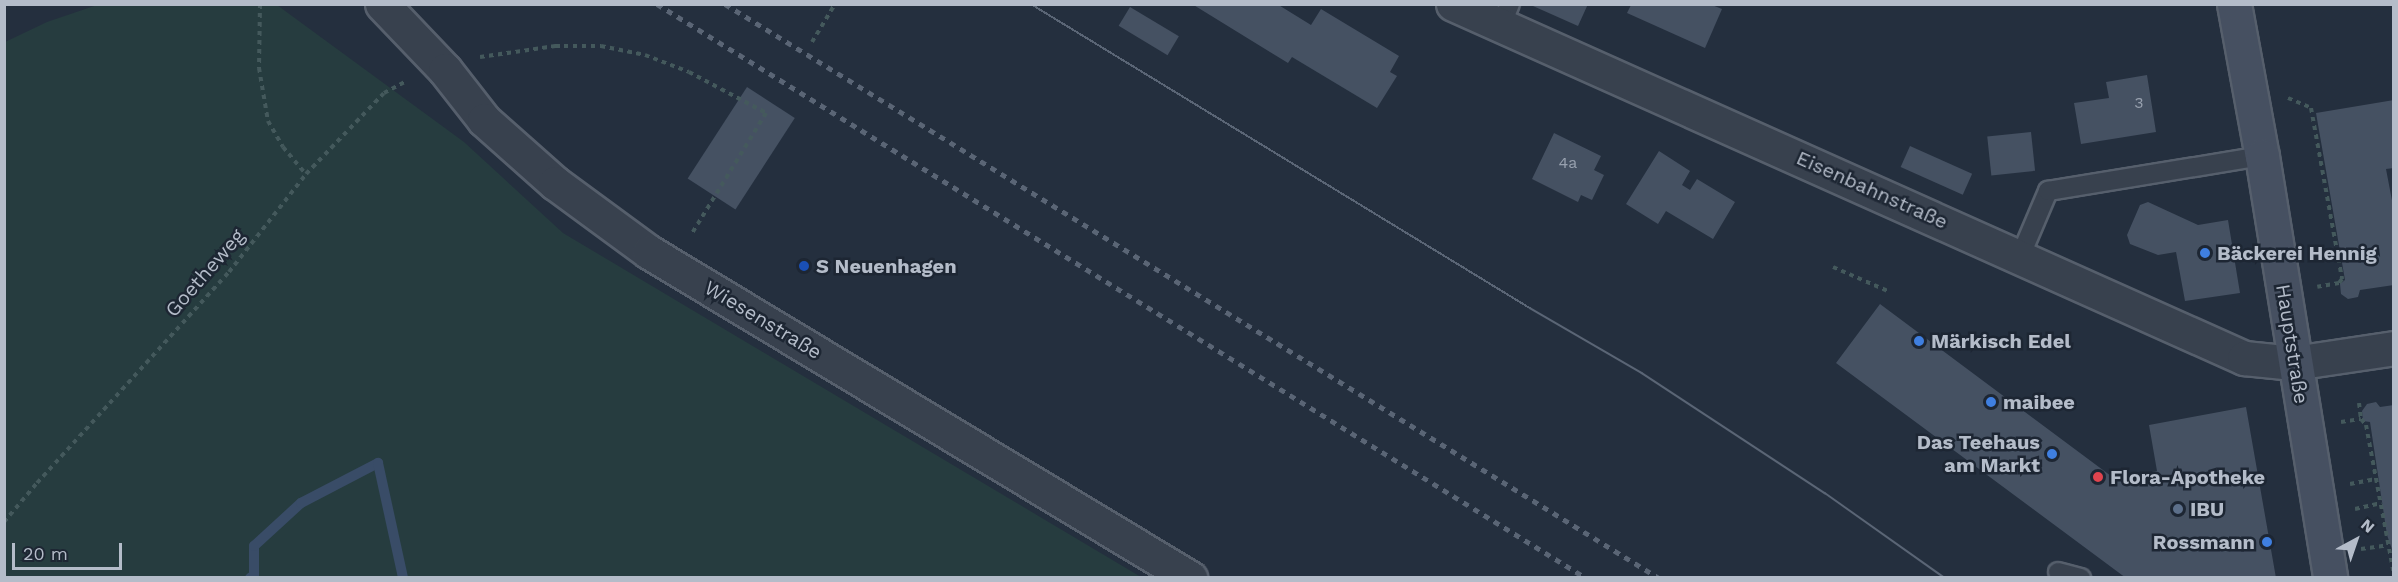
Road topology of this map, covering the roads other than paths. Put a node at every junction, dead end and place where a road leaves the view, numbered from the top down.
1 (382, 4) edge
2 (1453, 4) edge
3 (2234, 4) edge
4 (1506, 15) edge
5 (2262, 156) junction
6 (2020, 257) junction
7 (2394, 348) edge
8 (2294, 363) junction
9 (2058, 572) dead end
10 (1190, 578) edge
11 (2081, 578) edge
12 (2330, 578) edge

1 - 10 street, Wiesenstraße
2 - 4 street, Eisenbahnstraße
3 - 5 main road, Hauptstraße
4 - 6 street, Eisenbahnstraße
5 - 6 lane
5 - 8 main road, Hauptstraße
6 - 8 street, Eisenbahnstraße
7 - 8 street, Eisenbahnstraße
8 - 12 main road, Hauptstraße
9 - 11 lane

